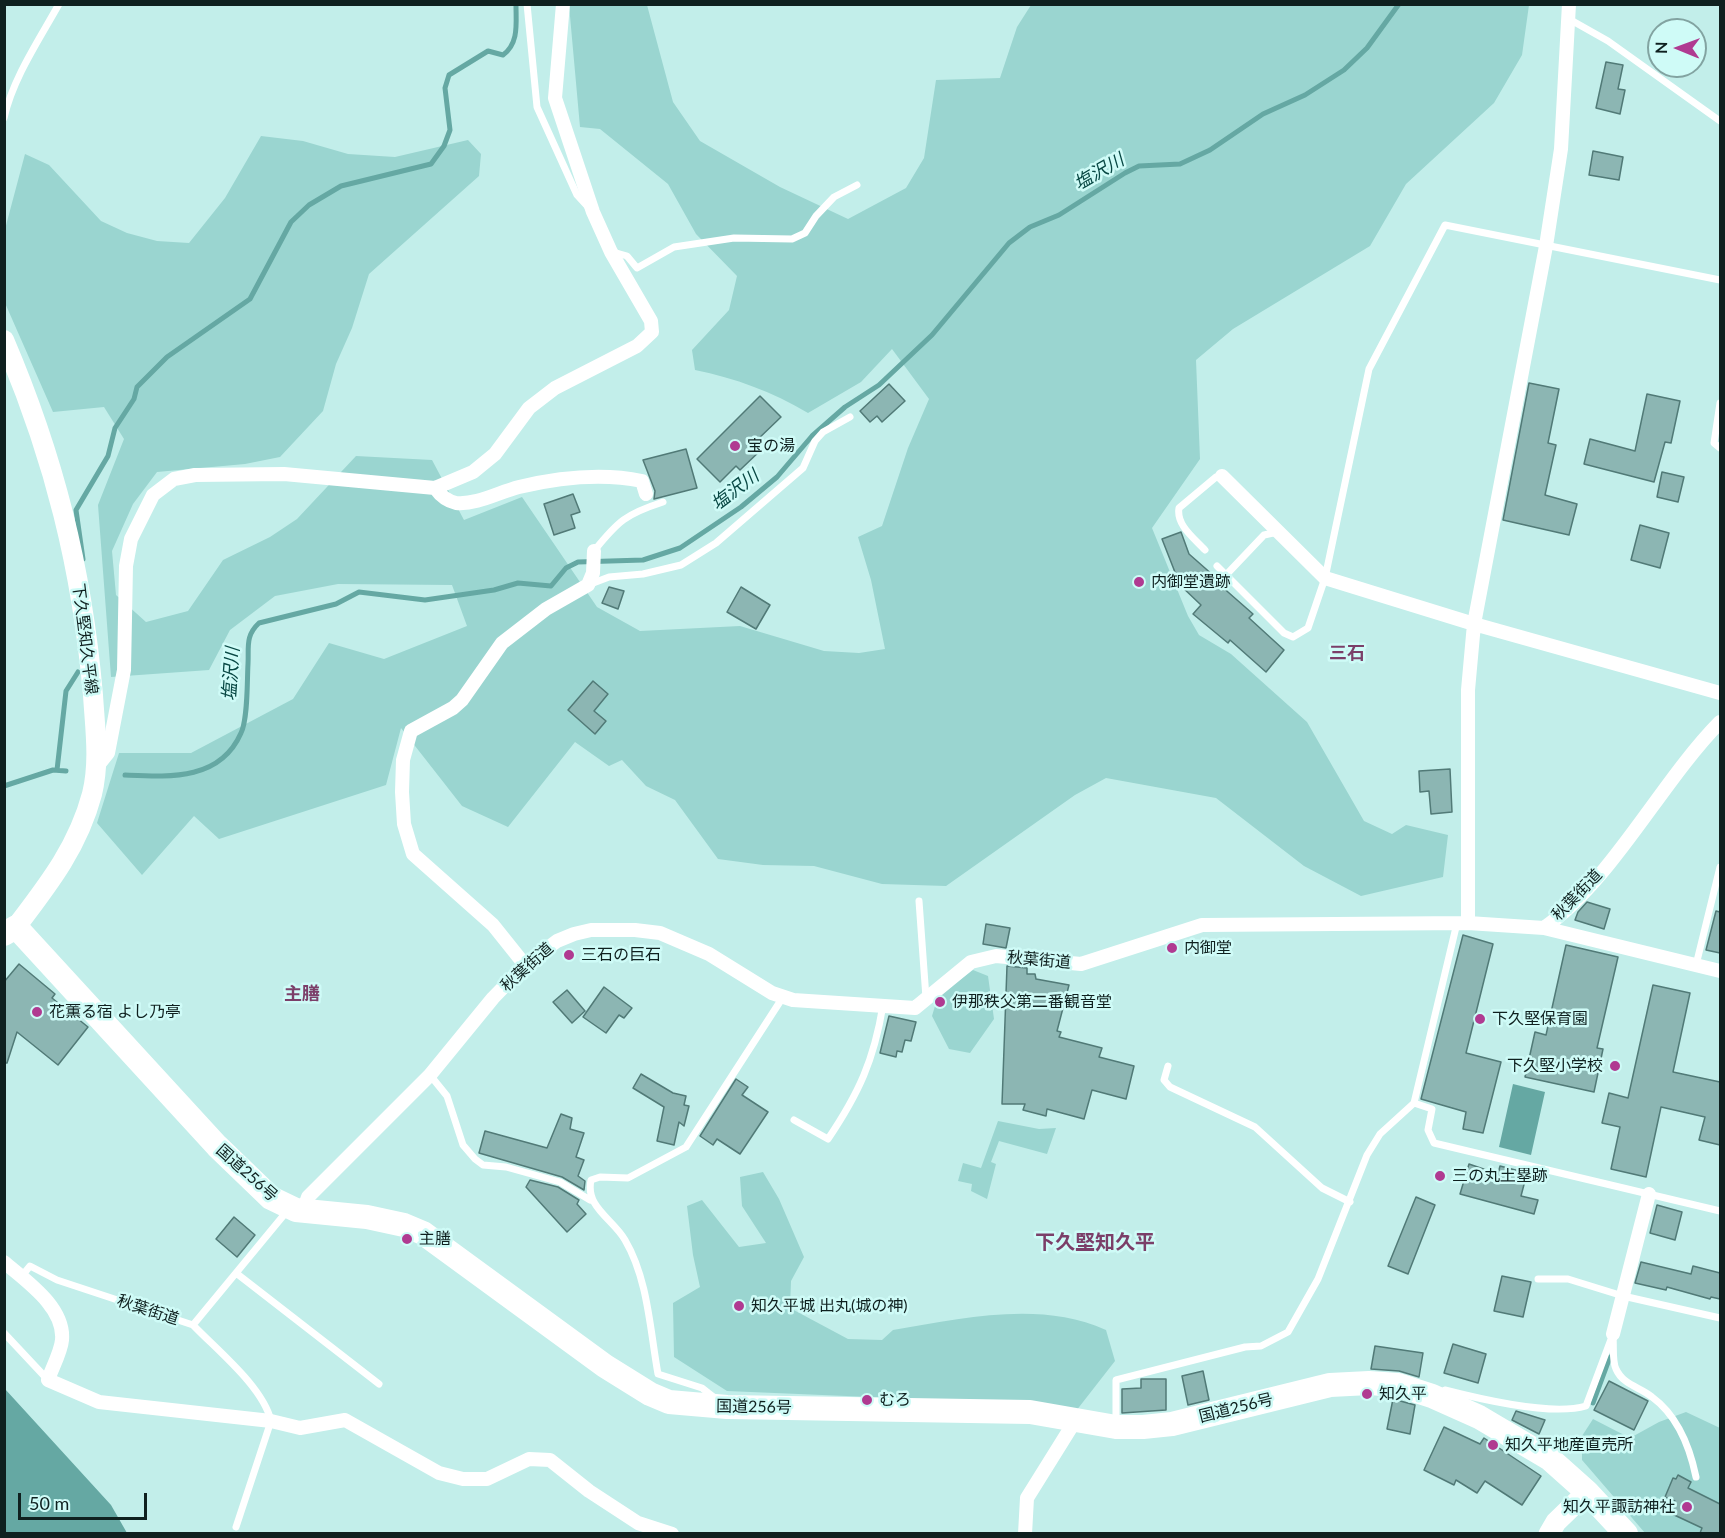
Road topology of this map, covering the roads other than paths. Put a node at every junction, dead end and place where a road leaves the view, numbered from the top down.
1 (59, 4) edge
2 (527, 4) edge
3 (563, 4) edge
4 (1569, 4) edge
5 (1569, 19) junction
6 (4, 118) edge
7 (1720, 121) edge
8 (857, 185) dead end
9 (593, 212) junction
10 (1546, 246) junction
11 (611, 252) junction
12 (1720, 280) edge
13 (4, 340) edge
14 (1720, 403) edge
15 (850, 417) dead end
16 (1720, 448) edge
17 (1222, 476) joint
18 (435, 488) junction
19 (646, 494) dead end
20 (663, 502) dead end
21 (1279, 532) junction
22 (1205, 550) dead end
23 (594, 551) joint
24 (1217, 566) dead end
25 (1226, 575) junction
26 (1325, 578) junction
27 (591, 579) junction
28 (1474, 624) junction
29 (1720, 693) edge
30 (1720, 722) edge
31 (96, 768) junction
32 (1720, 867) edge
33 (919, 900) dead end
34 (1463, 923) junction
35 (1544, 928) junction
36 (10, 930) edge
37 (525, 965) junction
38 (1696, 965) junction
39 (1720, 971) edge
40 (783, 997) junction
41 (926, 998) junction
42 (883, 1005) junction
43 (1168, 1066) dead end
44 (430, 1075) junction
45 (1414, 1103) junction
46 (794, 1120) dead end
47 (1649, 1194) junction
48 (590, 1200) junction
49 (1350, 1202) junction
50 (297, 1210) junction
51 (1720, 1210) edge
52 (4, 1262) edge
53 (236, 1272) junction
54 (21, 1277) junction
55 (1538, 1279) dead end
56 (1623, 1296) junction
57 (1720, 1318) edge
58 (194, 1325) junction
59 (4, 1333) edge
60 (1613, 1334) junction
61 (48, 1380) junction
62 (380, 1384) dead end
63 (1427, 1395) junction
64 (727, 1407) junction
65 (271, 1421) junction
66 (1075, 1421) junction
67 (1116, 1427) junction
68 (1696, 1477) dead end
69 (1587, 1492) junction
70 (236, 1527) dead end
71 (672, 1533) edge
72 (1024, 1533) edge
73 (1549, 1533) edge
74 (1626, 1533) edge

1 - 6 lane
2 - 9 lane
3 - 9 street
4 - 5 street
5 - 7 lane
5 - 10 street
8 - 11 lane
9 - 11 street
10 - 12 lane
10 - 26 lane
10 - 28 street
11 - 18 street
13 - 31 main road, 下久堅知久平線
14 - 16 lane
15 - 27 lane
17 - 21 street
17 - 22 lane
18 - 19 street
18 - 31 street
20 - 23 lane
21 - 25 lane
21 - 26 street
23 - 27 street
24 - 25 lane
25 - 26 lane
26 - 28 street
27 - 37 street
28 - 29 street
28 - 34 street
30 - 35 street, 秋葉街道
31 - 36 main road, 下久堅知久平線
32 - 38 lane
33 - 41 lane
34 - 35 street, 秋葉街道
34 - 41 street, 秋葉街道
34 - 45 lane
35 - 38 street
36 - 50 highway, 国道256号
37 - 40 street, 秋葉街道
37 - 44 street, 秋葉街道
38 - 39 street
40 - 42 street, 秋葉街道
40 - 48 lane
41 - 42 street, 秋葉街道
42 - 46 lane
43 - 49 lane
44 - 48 lane
44 - 50 street, 秋葉街道
45 - 47 lane
45 - 49 lane
47 - 51 lane
47 - 56 street
48 - 64 lane
49 - 67 lane
50 - 53 lane, 秋葉街道
50 - 64 highway, 国道256号
52 - 54 street
53 - 58 lane, 秋葉街道
53 - 62 lane
54 - 58 lane, 秋葉街道
54 - 61 street
55 - 56 lane
56 - 57 lane
56 - 60 street
58 - 65 lane
59 - 61 lane
60 - 63 lane
60 - 68 lane
61 - 65 street
63 - 67 highway, 国道256号
63 - 69 highway, 国道256号
64 - 66 highway, 国道256号
65 - 70 lane
65 - 71 street
66 - 67 highway, 国道256号
66 - 72 street
69 - 73 main road
69 - 74 highway, 国道256号

